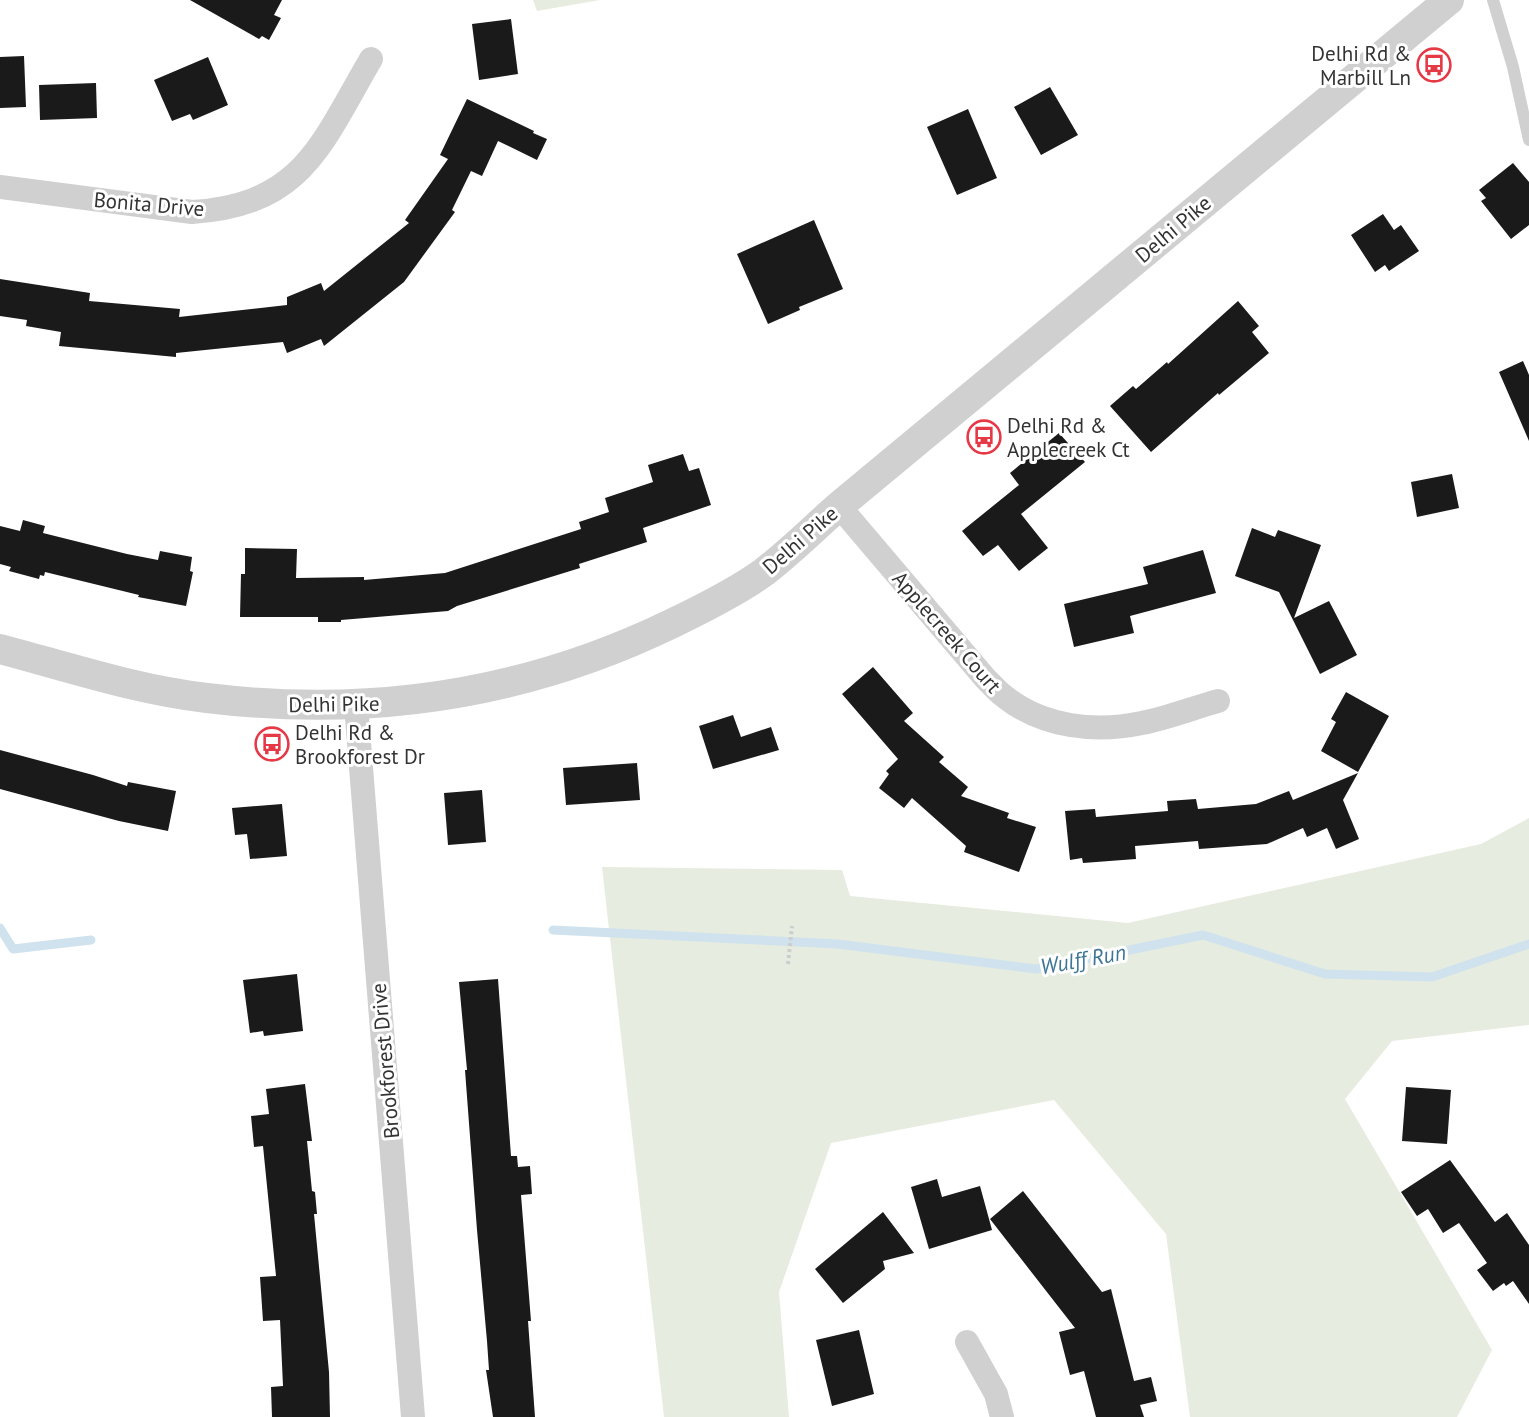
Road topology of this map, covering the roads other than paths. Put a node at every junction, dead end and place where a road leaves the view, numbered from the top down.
1 (1449, 0) edge
2 (1493, 0) edge
3 (371, 59) dead end
4 (1529, 140) edge
5 (0, 187) edge
6 (839, 506) junction
7 (0, 650) edge
8 (1218, 701) dead end
9 (356, 705) junction
10 (967, 1342) dead end
11 (413, 1417) edge
12 (1002, 1417) edge

1 - 6 street, Delhi Pike
2 - 4 lane
3 - 5 street, Bonita Drive
6 - 8 street, Applecreek Court
6 - 9 street, Delhi Pike
7 - 9 street, Delhi Pike
9 - 11 street, Brookforest Drive
10 - 12 street

